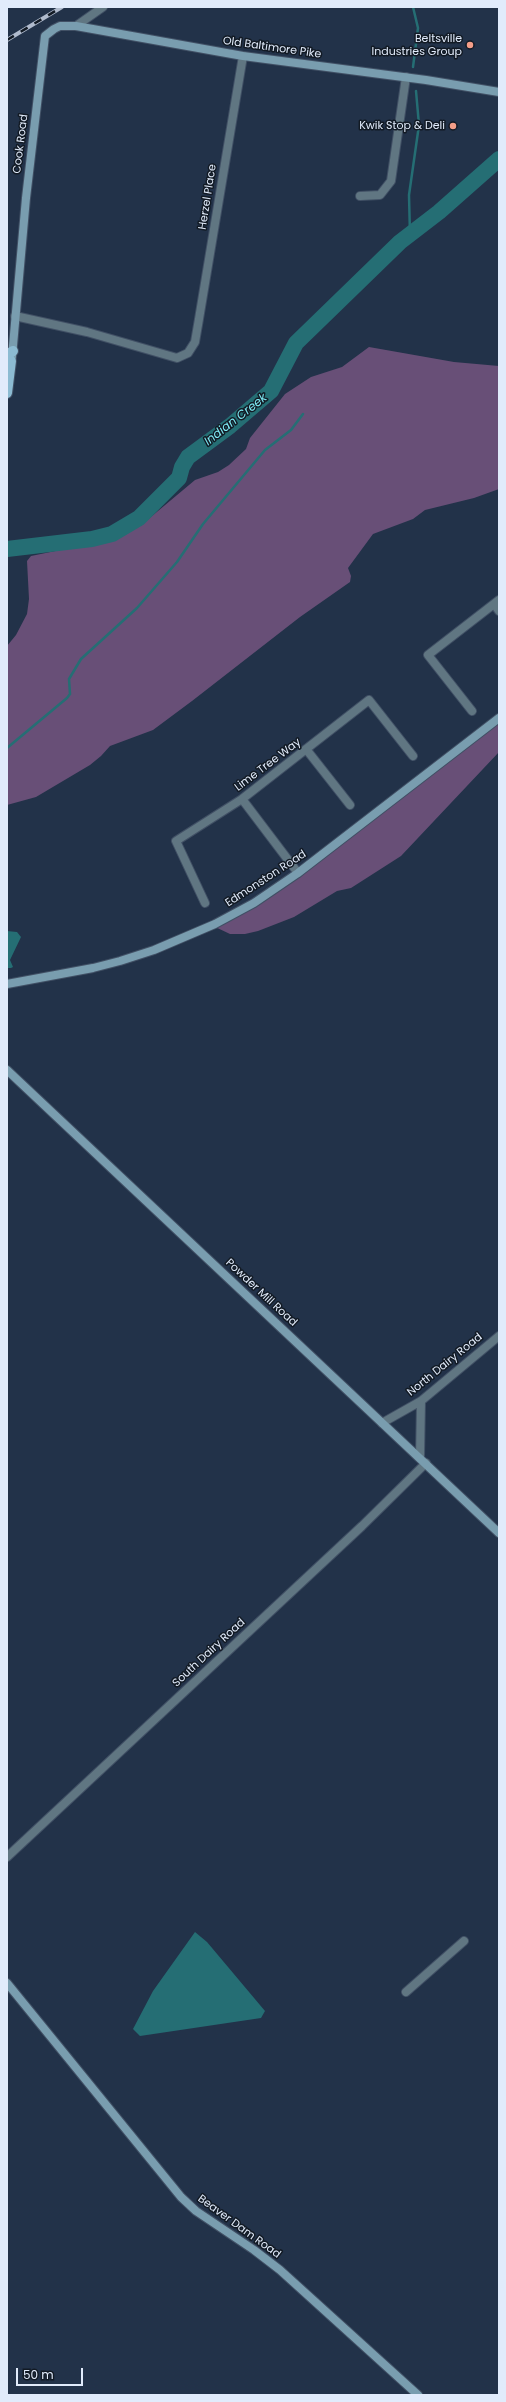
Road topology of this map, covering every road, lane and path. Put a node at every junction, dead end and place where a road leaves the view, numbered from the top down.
1 (103, 7) edge
2 (76, 26) junction
3 (45, 36) joint
4 (242, 56) junction
5 (406, 77) junction
6 (499, 92) edge
7 (360, 196) dead end
8 (16, 316) junction
9 (10, 356) edge
10 (7, 372) edge
11 (7, 393) edge
12 (497, 605) edge
13 (472, 711) dead end
14 (499, 718) edge
15 (306, 749) junction
16 (413, 756) dead end
17 (242, 799) junction
18 (350, 805) dead end
19 (298, 873) junction
20 (205, 903) dead end
21 (7, 984) edge
22 (7, 1070) edge
23 (499, 1336) edge
24 (421, 1401) junction
25 (382, 1423) junction
26 (423, 1461) junction
27 (499, 1533) edge
28 (7, 1857) edge
29 (464, 1941) dead end
30 (7, 1983) edge
31 (406, 1992) dead end
32 (418, 2395) edge

1 - 2 street
2 - 3 street, Old Baltimore Pike
2 - 4 street, Old Baltimore Pike
3 - 8 street, Cook Road
4 - 5 street, Old Baltimore Pike
4 - 8 street, Herzel Place
5 - 6 street, Old Baltimore Pike
5 - 7 street
8 - 9 street, Cook Road
9 - 10 street, Cook Road
9 - 11 main road
12 - 13 street
14 - 19 street, Edmonston Road
15 - 16 street, Lime Tree Way
15 - 17 street, Lime Tree Way
15 - 18 street
17 - 19 street
17 - 20 street, Lime Tree Way
19 - 21 street, Edmonston Road
22 - 25 street, Powder Mill Road
23 - 24 street, North Dairy Road
24 - 25 street, North Dairy Road
24 - 26 street
25 - 26 street, Powder Mill Road
26 - 27 street, Powder Mill Road
26 - 28 street, South Dairy Road
29 - 31 street
30 - 32 street, Beaver Dam Road

